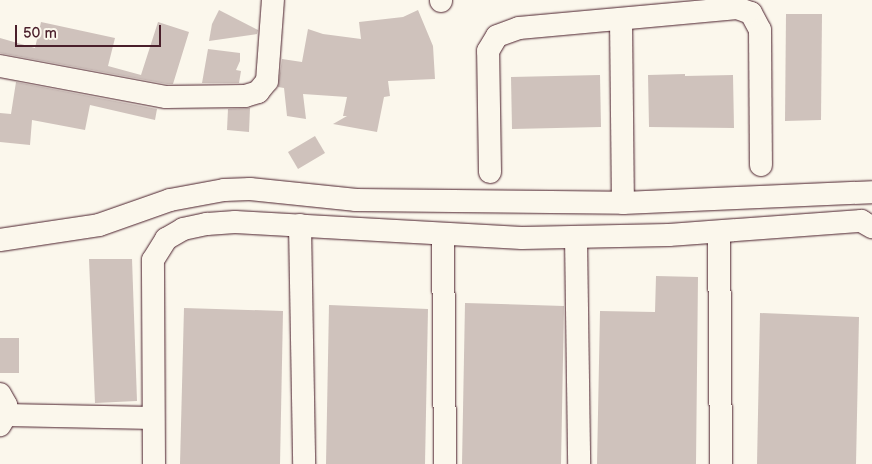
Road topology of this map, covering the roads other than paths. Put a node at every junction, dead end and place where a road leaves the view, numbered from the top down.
1 (273, 0) edge
2 (621, 19) junction
3 (0, 66) edge
4 (761, 165) dead end
5 (490, 172) dead end
6 (872, 192) edge
7 (623, 203) junction
8 (300, 225) junction
9 (872, 227) edge
10 (718, 232) junction
11 (443, 234) junction
12 (576, 237) junction
13 (0, 240) edge
14 (0, 394) edge
15 (153, 418) junction
16 (3, 420) edge
17 (154, 464) edge
18 (304, 464) edge
19 (445, 464) edge
20 (579, 464) edge
21 (721, 464) edge

1 - 3 street
2 - 4 street
2 - 5 street
2 - 7 street
6 - 7 street
7 - 13 street
8 - 11 street
8 - 15 street
8 - 18 street
9 - 10 street
10 - 12 street
10 - 21 street
11 - 12 street
11 - 19 street
12 - 20 street
14 - 16 street
15 - 16 street
15 - 17 street

